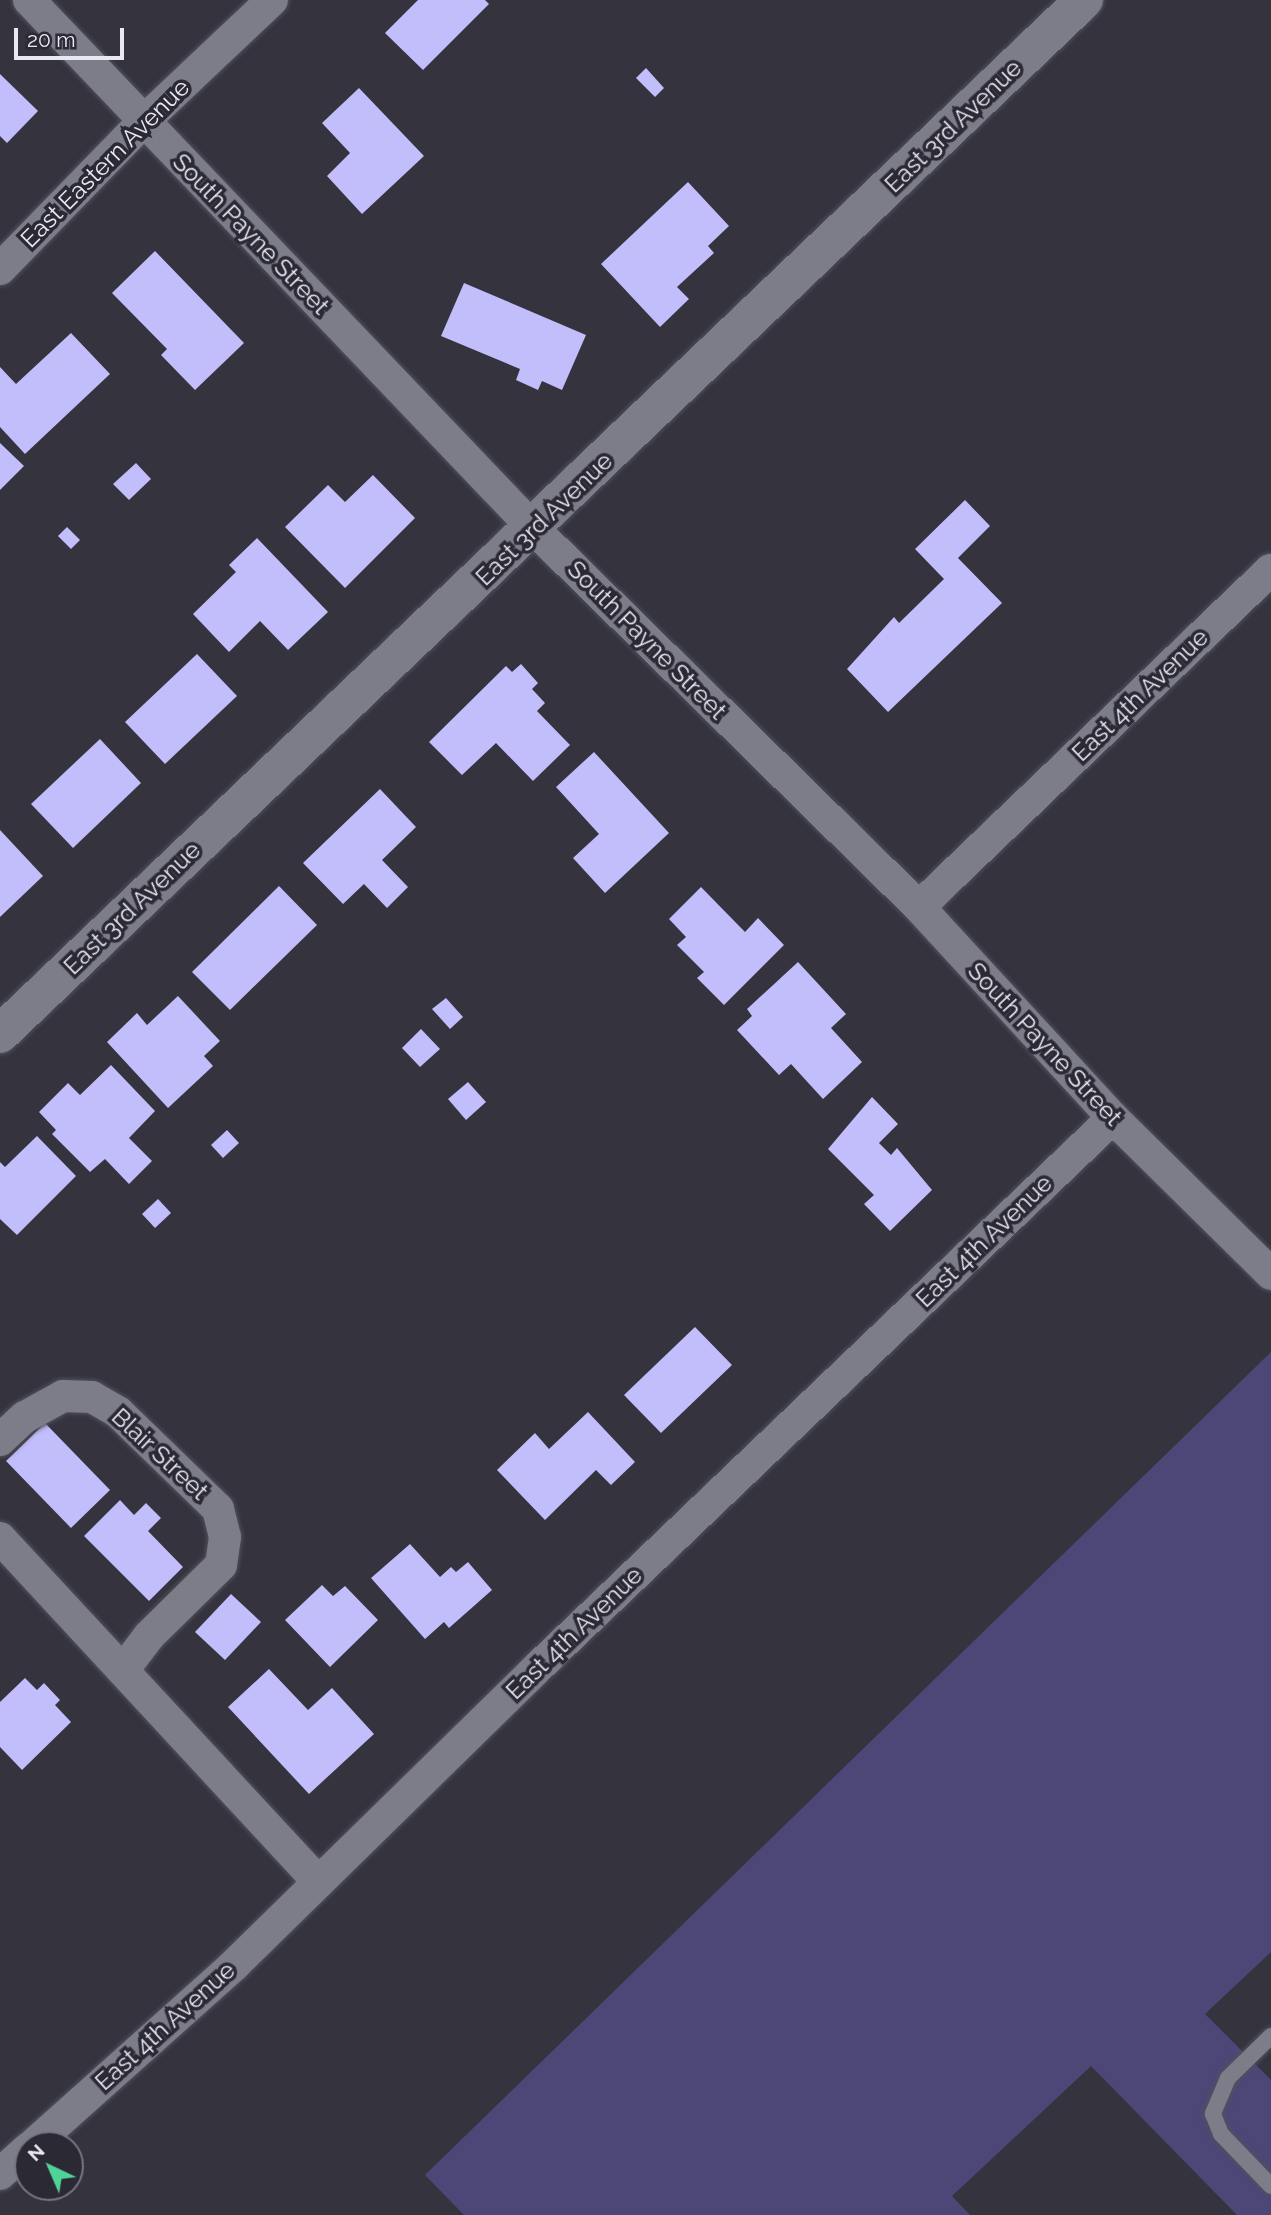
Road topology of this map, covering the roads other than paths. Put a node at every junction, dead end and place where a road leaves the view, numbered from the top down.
1 (29, 0) edge
2 (272, 0) edge
3 (1084, 0) edge
4 (144, 121) junction
5 (0, 269) edge
6 (534, 529) junction
7 (1271, 570) edge
8 (919, 907) junction
9 (0, 1034) edge
10 (1113, 1118) junction
11 (1271, 1274) edge
12 (0, 1440) edge
13 (0, 1538) edge
14 (124, 1669) junction
15 (317, 1880) junction
16 (1271, 2036) edge
17 (49, 2131) edge
18 (14, 2162) edge
19 (0, 2174) edge
20 (1271, 2186) edge

1 - 4 street, South Payne Street
2 - 4 street, East Eastern Avenue
3 - 6 street, East 3rd Avenue
4 - 5 street, East Eastern Avenue
4 - 6 street, South Payne Street
6 - 8 street, South Payne Street
6 - 9 street, East 3rd Avenue
7 - 8 street, East 4th Avenue
8 - 10 street, South Payne Street
10 - 11 street, South Payne Street
10 - 15 street, East 4th Avenue
12 - 14 street, Blair Street
13 - 14 street
14 - 15 street
15 - 17 street, East 4th Avenue
16 - 20 lane
18 - 19 street

